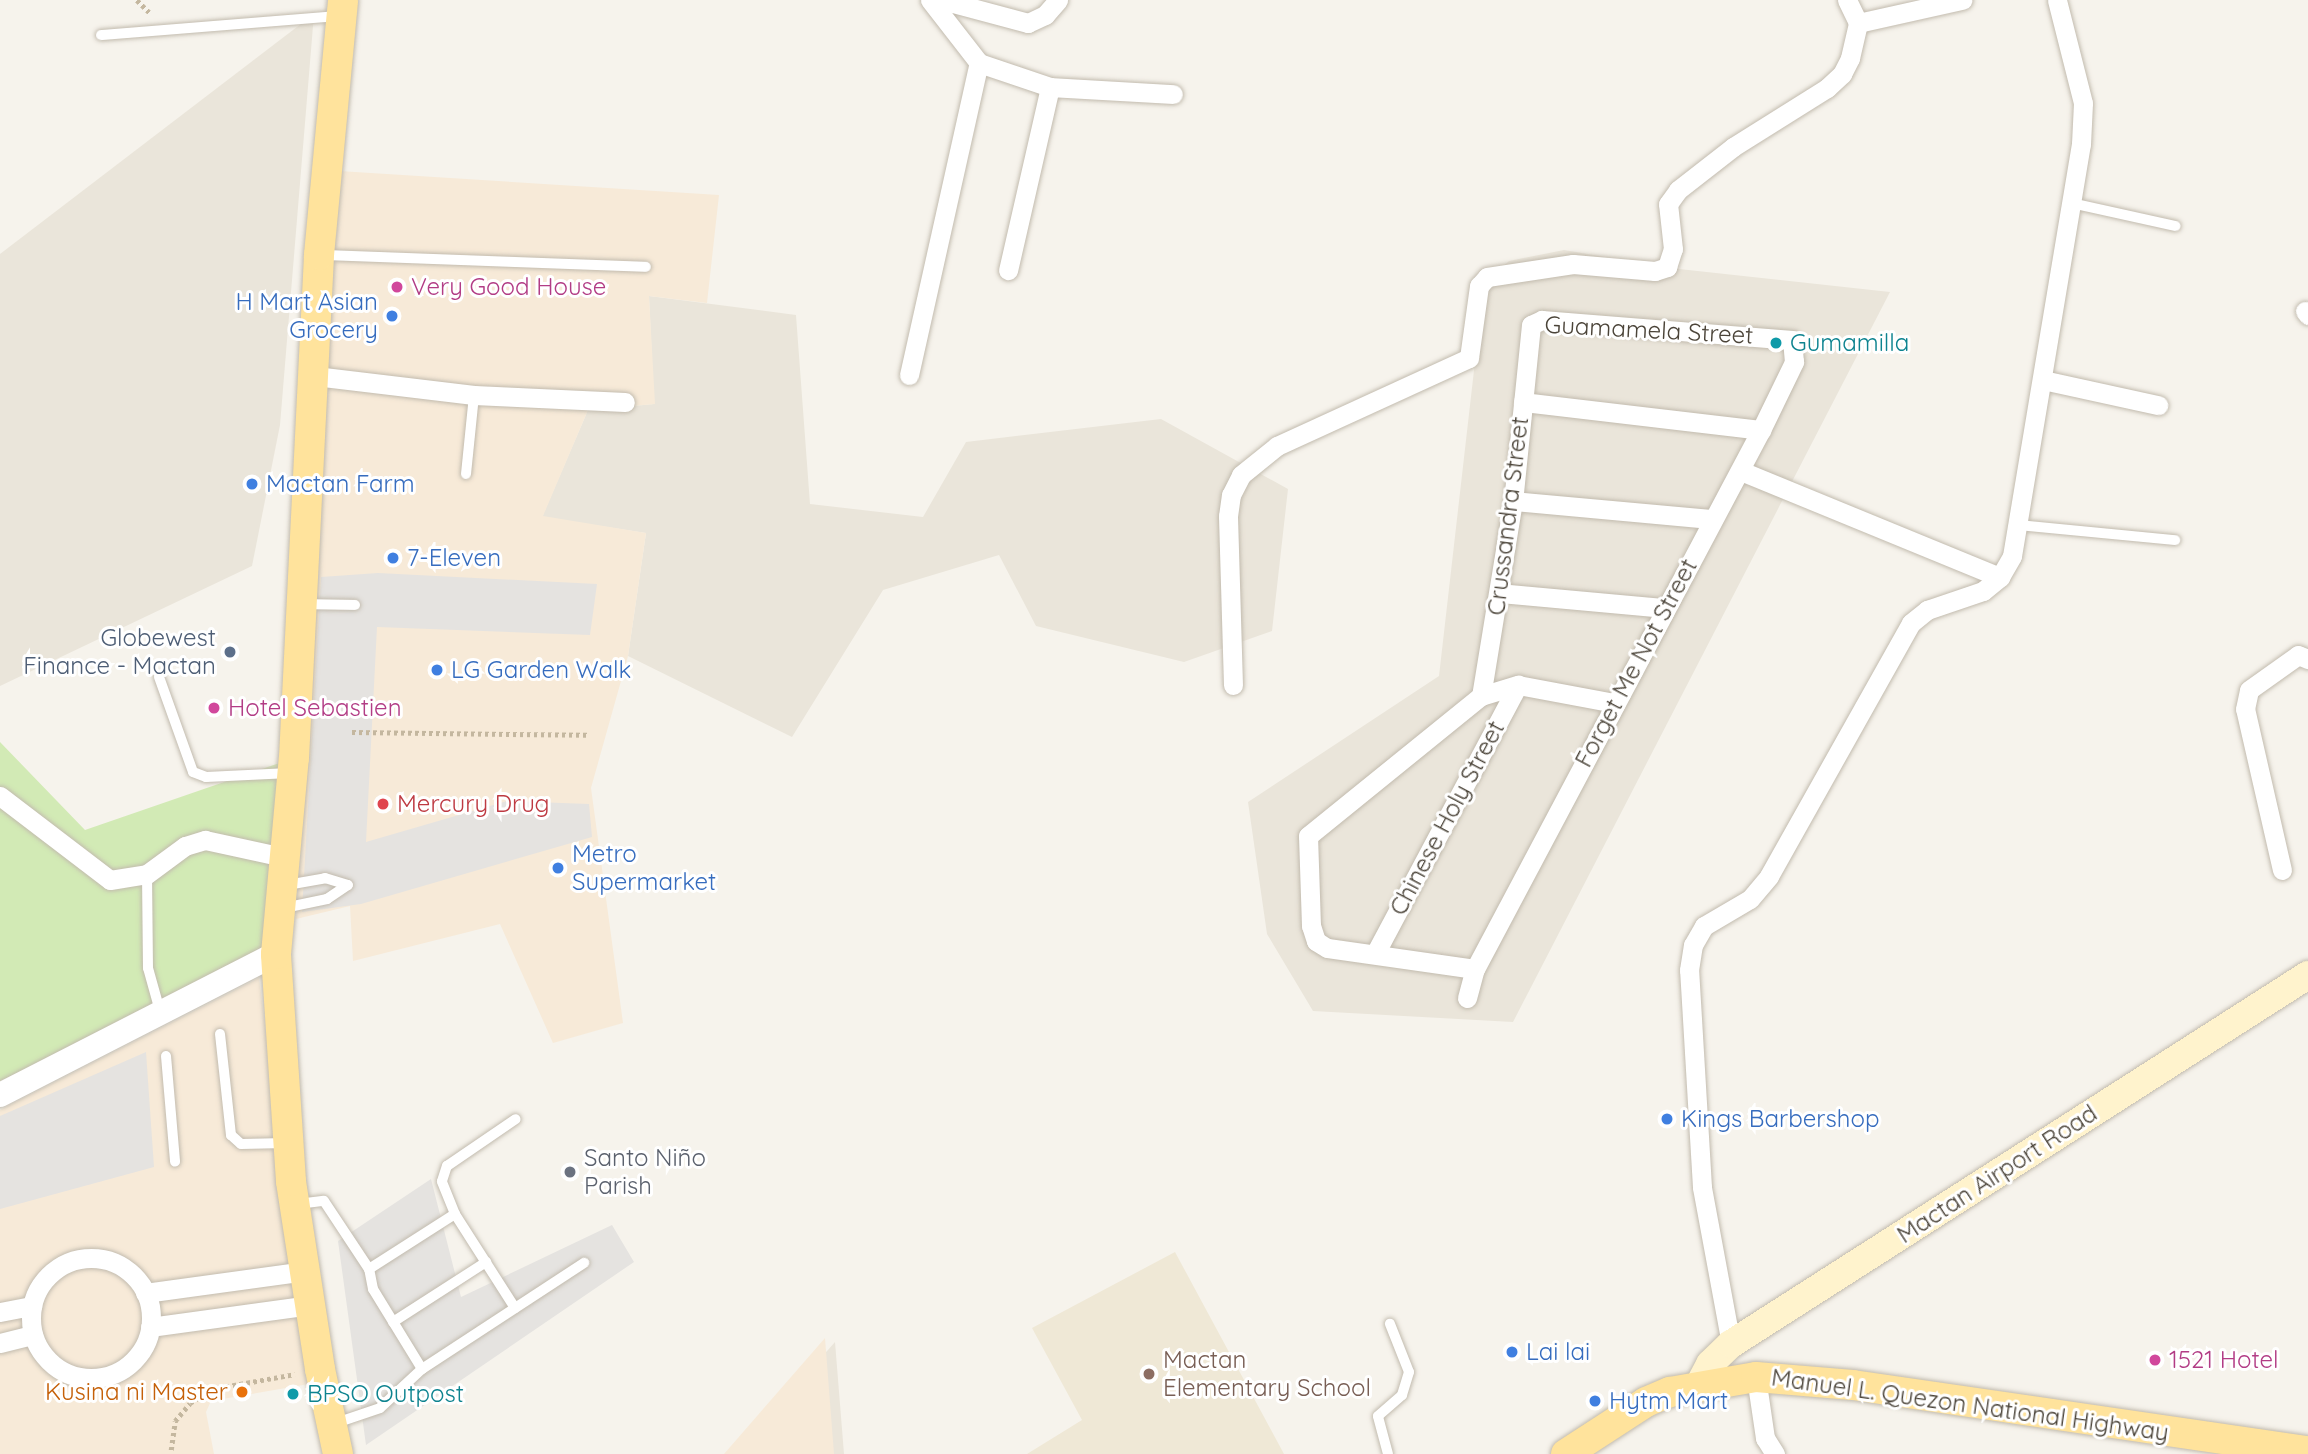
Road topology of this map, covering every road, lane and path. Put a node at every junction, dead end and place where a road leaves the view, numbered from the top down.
1 (930, 0) edge
2 (942, 0) edge
3 (1058, 0) edge
4 (1847, 0) edge
5 (1962, 0) edge
6 (2057, 0) edge
7 (341, 8) edge
8 (1858, 23) junction
9 (101, 35) dead end
10 (979, 63) junction
11 (1050, 87) junction
12 (1173, 94) dead end
13 (2070, 203) junction
14 (2176, 226) dead end
15 (319, 255) junction
16 (646, 267) dead end
17 (1008, 270) dead end
18 (1527, 335) joint
19 (1779, 337) joint
20 (909, 375) dead end
21 (315, 376) junction
22 (2043, 380) junction
23 (474, 395) junction
24 (625, 402) dead end
25 (1523, 402) junction
26 (2158, 405) dead end
27 (1761, 430) junction
28 (1741, 471) junction
29 (466, 474) dead end
30 (1513, 501) junction
31 (1712, 519) junction
32 (2018, 524) junction
33 (2175, 540) dead end
34 (2000, 578) junction
35 (1499, 593) junction
36 (302, 604) junction
37 (355, 605) dead end
38 (1664, 608) junction
39 (2308, 659) edge
40 (159, 677) dead end
41 (1518, 684) junction
42 (1233, 685) dead end
43 (1481, 696) junction
44 (1614, 704) junction
45 (352, 732) dead end
46 (587, 735) dead end
47 (292, 773) junction
48 (0, 796) edge
49 (2282, 870) dead end
50 (147, 874) junction
51 (281, 884) junction
52 (1376, 952) junction
53 (276, 954) junction
54 (1475, 969) junction
55 (2308, 975) edge
56 (1467, 998) dead end
57 (160, 1011) junction
58 (220, 1034) dead end
59 (166, 1056) dead end
60 (0, 1094) edge
61 (516, 1119) dead end
62 (289, 1143) junction
63 (175, 1162) dead end
64 (295, 1205) junction
65 (455, 1214) junction
66 (486, 1262) junction
67 (584, 1263) dead end
68 (369, 1269) junction
69 (305, 1271) junction
70 (145, 1293) junction
71 (310, 1305) junction
72 (32, 1306) junction
73 (515, 1308) junction
74 (0, 1312) edge
75 (393, 1322) junction
76 (1390, 1324) dead end
77 (150, 1327) junction
78 (33, 1335) junction
79 (0, 1343) edge
80 (1731, 1344) junction
81 (320, 1369) junction
82 (422, 1369) junction
83 (1756, 1377) junction
84 (1699, 1385) junction
85 (332, 1424) junction
86 (171, 1450) dead end
87 (2308, 1451) edge
88 (338, 1454) edge
89 (1388, 1454) edge
90 (1566, 1454) edge
91 (1775, 1454) edge

1 - 10 street
2 - 3 street
4 - 8 street
5 - 8 street
6 - 13 street
7 - 9 lane
7 - 15 main road
8 - 42 street
10 - 11 street
10 - 20 street
11 - 12 street
11 - 17 street
13 - 14 lane
13 - 22 street
15 - 16 lane
15 - 21 main road
18 - 19 street, Guamamela Street
18 - 25 street, Crussandra Street
19 - 27 street, Forget Me Not Street
21 - 23 street
21 - 36 main road
22 - 26 street
22 - 32 street
23 - 24 street
23 - 29 lane
25 - 27 street
25 - 30 street, Crussandra Street
27 - 28 street, Forget Me Not Street
28 - 31 street, Forget Me Not Street
28 - 34 street
30 - 31 street
30 - 35 street, Crussandra Street
31 - 38 street, Forget Me Not Street
32 - 33 lane
32 - 34 street
34 - 80 street
35 - 38 street
35 - 43 street, Crussandra Street
36 - 37 lane
36 - 47 main road
38 - 44 street, Forget Me Not Street
39 - 49 street
40 - 47 lane
41 - 43 street
41 - 44 street
41 - 52 street, Chinese Holy Street
43 - 52 street
44 - 54 street, Forget Me Not Street
45 - 46 path
47 - 51 main road
48 - 50 street
50 - 51 street
50 - 57 lane
51 - 51 lane
51 - 53 main road
52 - 54 street
53 - 57 street
53 - 62 main road
54 - 56 street, Forget Me Not Street
55 - 80 main road, Mactan Airport Road
57 - 60 street
58 - 62 lane
59 - 63 lane
61 - 65 lane
62 - 64 main road
64 - 68 lane
64 - 69 main road
65 - 66 lane
65 - 68 lane
66 - 73 lane
66 - 75 lane
67 - 73 lane
68 - 75 lane
69 - 70 street
69 - 71 main road
70 - 72 street
70 - 77 street
71 - 77 street
71 - 81 main road
72 - 74 street
72 - 78 street
73 - 82 lane
75 - 82 lane
76 - 89 lane
77 - 78 street
78 - 79 street
80 - 84 main road, Mactan Airport Road
81 - 85 main road
81 - 86 path
82 - 85 lane
83 - 84 main road, Manuel L. Quezon National Highway
83 - 87 main road, Manuel L. Quezon National Highway
83 - 91 street
84 - 90 main road, Manuel L. Quezon National Highway
85 - 88 main road

